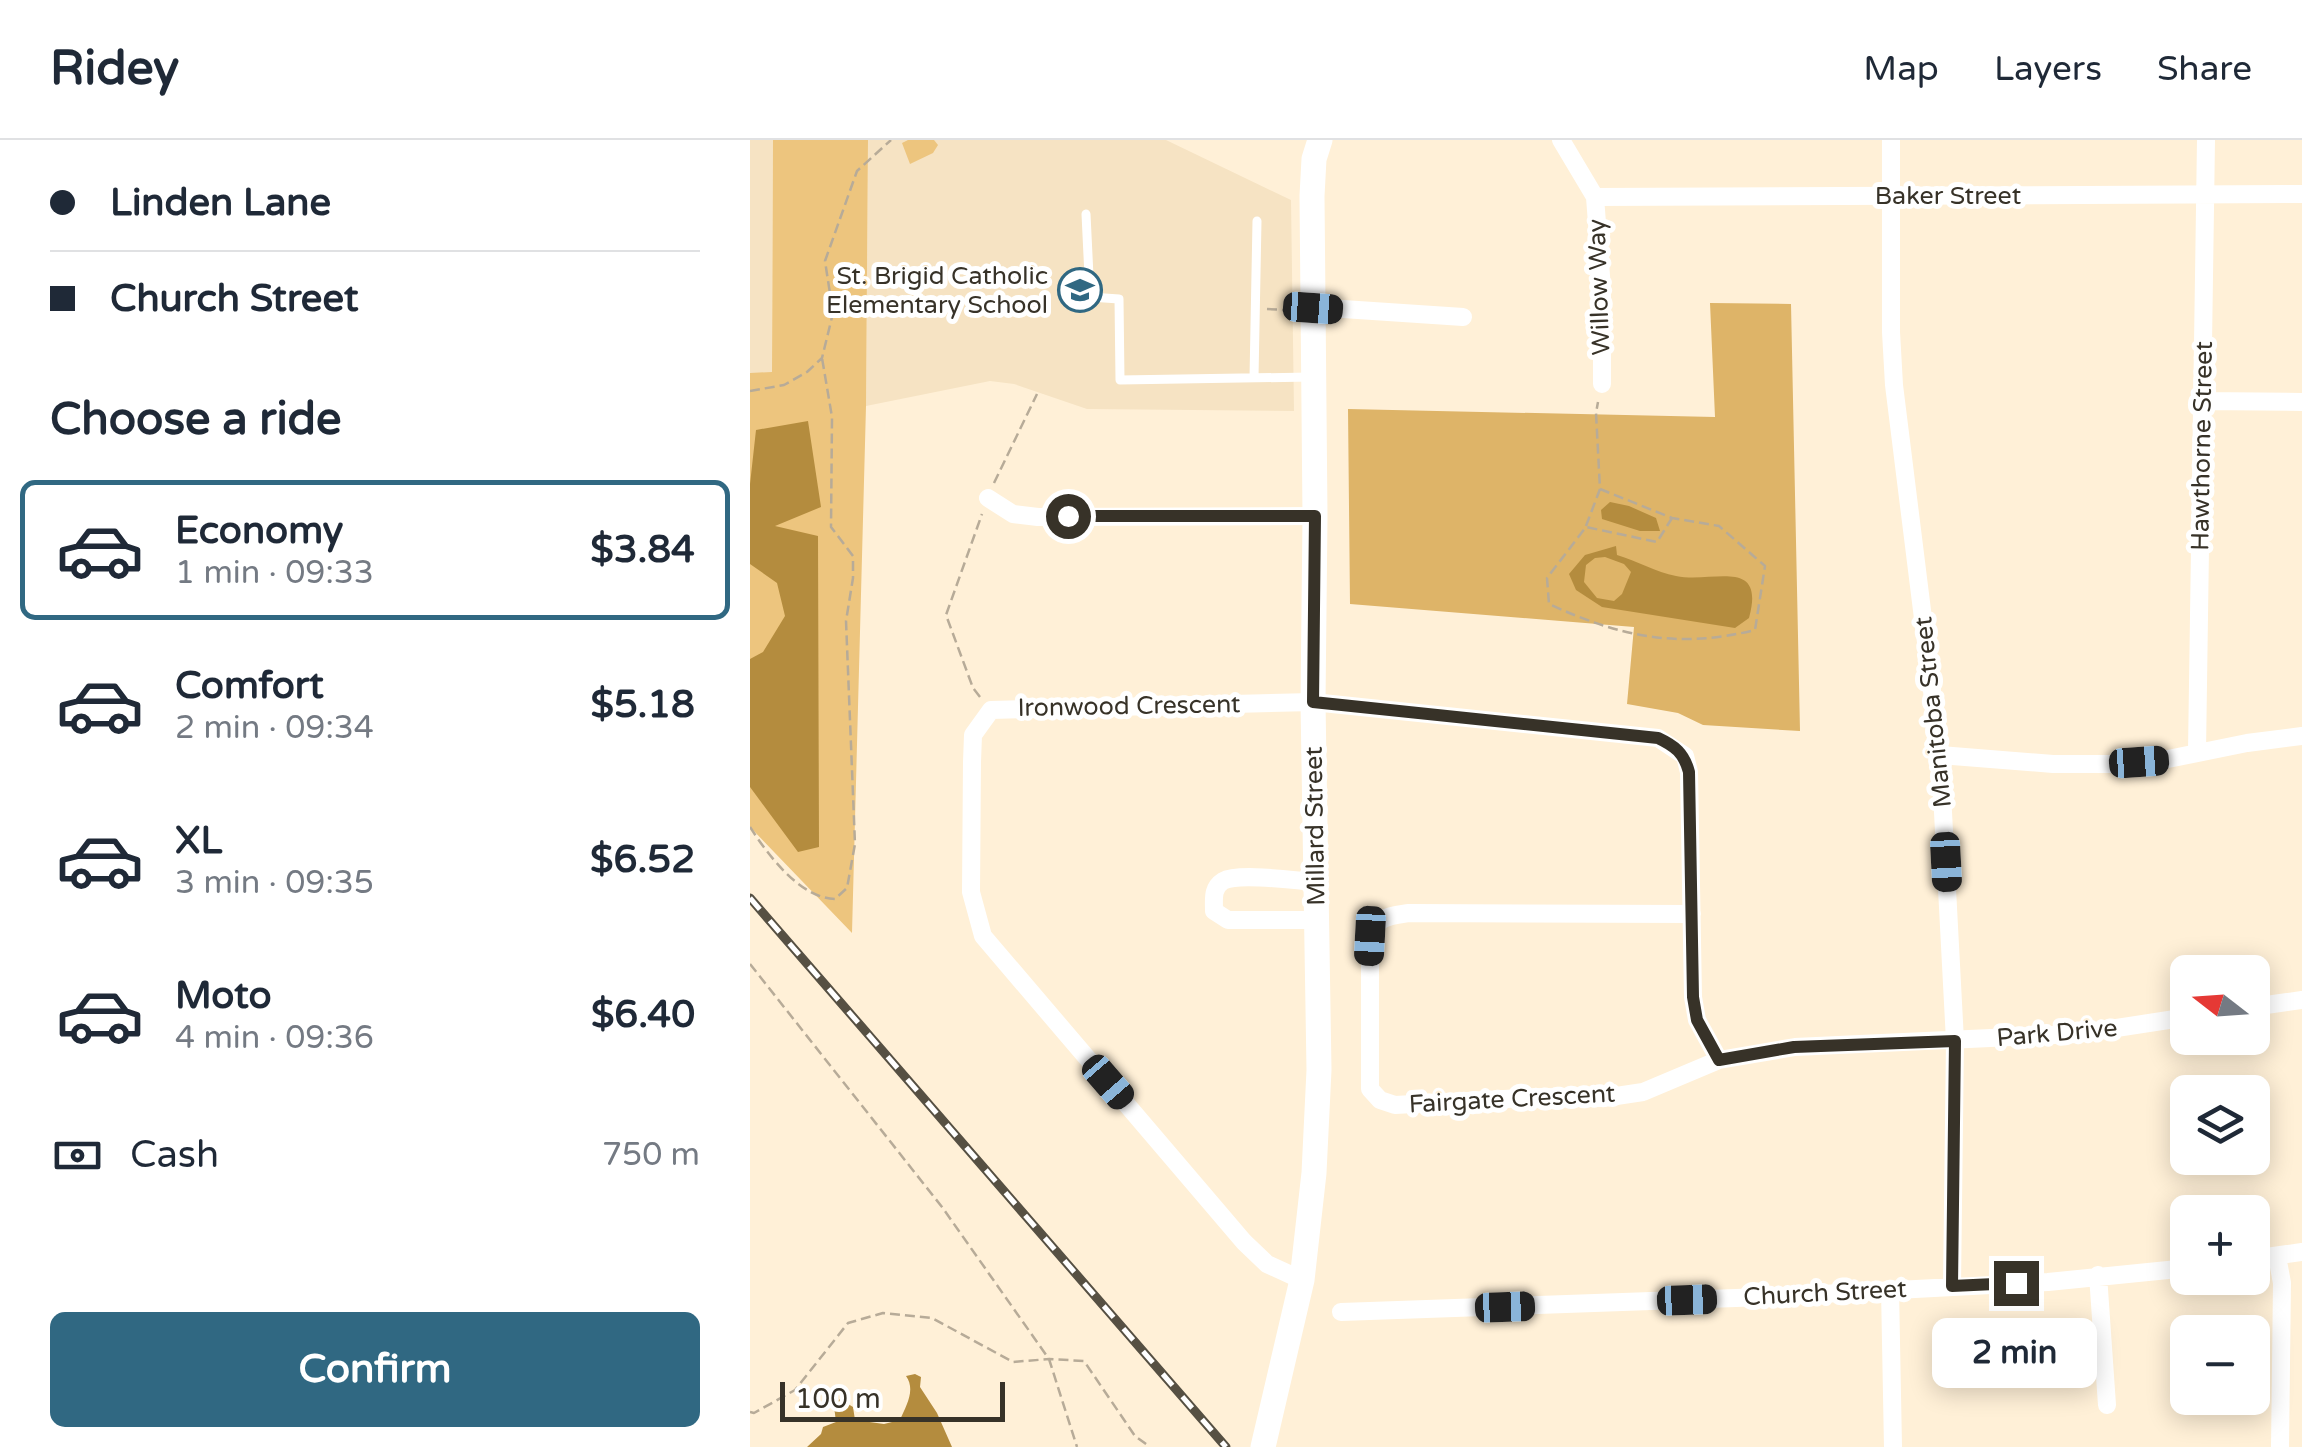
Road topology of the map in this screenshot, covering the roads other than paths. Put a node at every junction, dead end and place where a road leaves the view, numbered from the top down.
1 (1320, 140) edge
2 (1562, 140) edge
3 (1891, 140) edge
4 (2206, 140) edge
5 (2205, 194) junction
6 (2302, 194) edge
7 (1891, 196) junction
8 (1595, 197) junction
9 (1086, 214) dead end
10 (1257, 221) dead end
11 (1313, 308) junction
12 (1463, 317) dead end
13 (1314, 376) junction
14 (1254, 378) junction
15 (1602, 384) road end
16 (2202, 401) junction
17 (2302, 402) edge
18 (988, 498) road end
19 (1315, 516) junction
20 (1313, 702) junction
21 (2302, 736) edge
22 (2197, 752) junction
23 (1940, 755) junction
24 (1316, 882) junction
25 (1692, 914) junction
26 (1317, 920) junction
27 (2302, 1000) edge
28 (2270, 1005) edge
29 (2170, 1020) edge
30 (1955, 1041) junction
31 (1719, 1060) junction
32 (2302, 1252) edge
33 (2277, 1256) junction
34 (2270, 1257) edge
35 (2170, 1269) edge
36 (2098, 1275) junction
37 (1302, 1280) junction
38 (1952, 1286) junction
39 (1890, 1289) junction
40 (1341, 1312) dead end
41 (2107, 1406) dead end
42 (1263, 1447) edge
43 (1893, 1447) edge
44 (2280, 1447) edge

1 - 11 street, Millard Street
2 - 8 street, Willow Way
3 - 7 street, Manitoba Street
4 - 5 street, Hawthorne Street
5 - 6 street, Baker Street
5 - 7 street, Baker Street
5 - 16 street, Hawthorne Street
7 - 8 street, Baker Street
7 - 23 street, Manitoba Street
8 - 15 street, Willow Way
9 - 14 lane
10 - 14 lane
11 - 12 street
11 - 13 street, Millard Street
13 - 14 lane
13 - 19 street, Millard Street
16 - 17 street
16 - 22 street, Hawthorne Street
18 - 19 street
19 - 20 street, Millard Street
20 - 24 street, Millard Street
20 - 25 street
20 - 37 street, Ironwood Crescent
21 - 22 street
22 - 23 street
23 - 30 street, Manitoba Street
24 - 26 street, Millard Street
24 - 26 street
25 - 31 street
25 - 31 street, Fairgate Crescent
26 - 37 street, Millard Street
27 - 28 street
29 - 30 street, Park Drive
30 - 31 street, Park Drive
30 - 38 street, Manitoba Street
32 - 33 street
33 - 34 street
33 - 44 street
35 - 36 street, Church Street
36 - 38 street, Church Street
36 - 41 street
37 - 42 street, Millard Street
38 - 39 street, Church Street
39 - 40 street, Church Street
39 - 43 street

